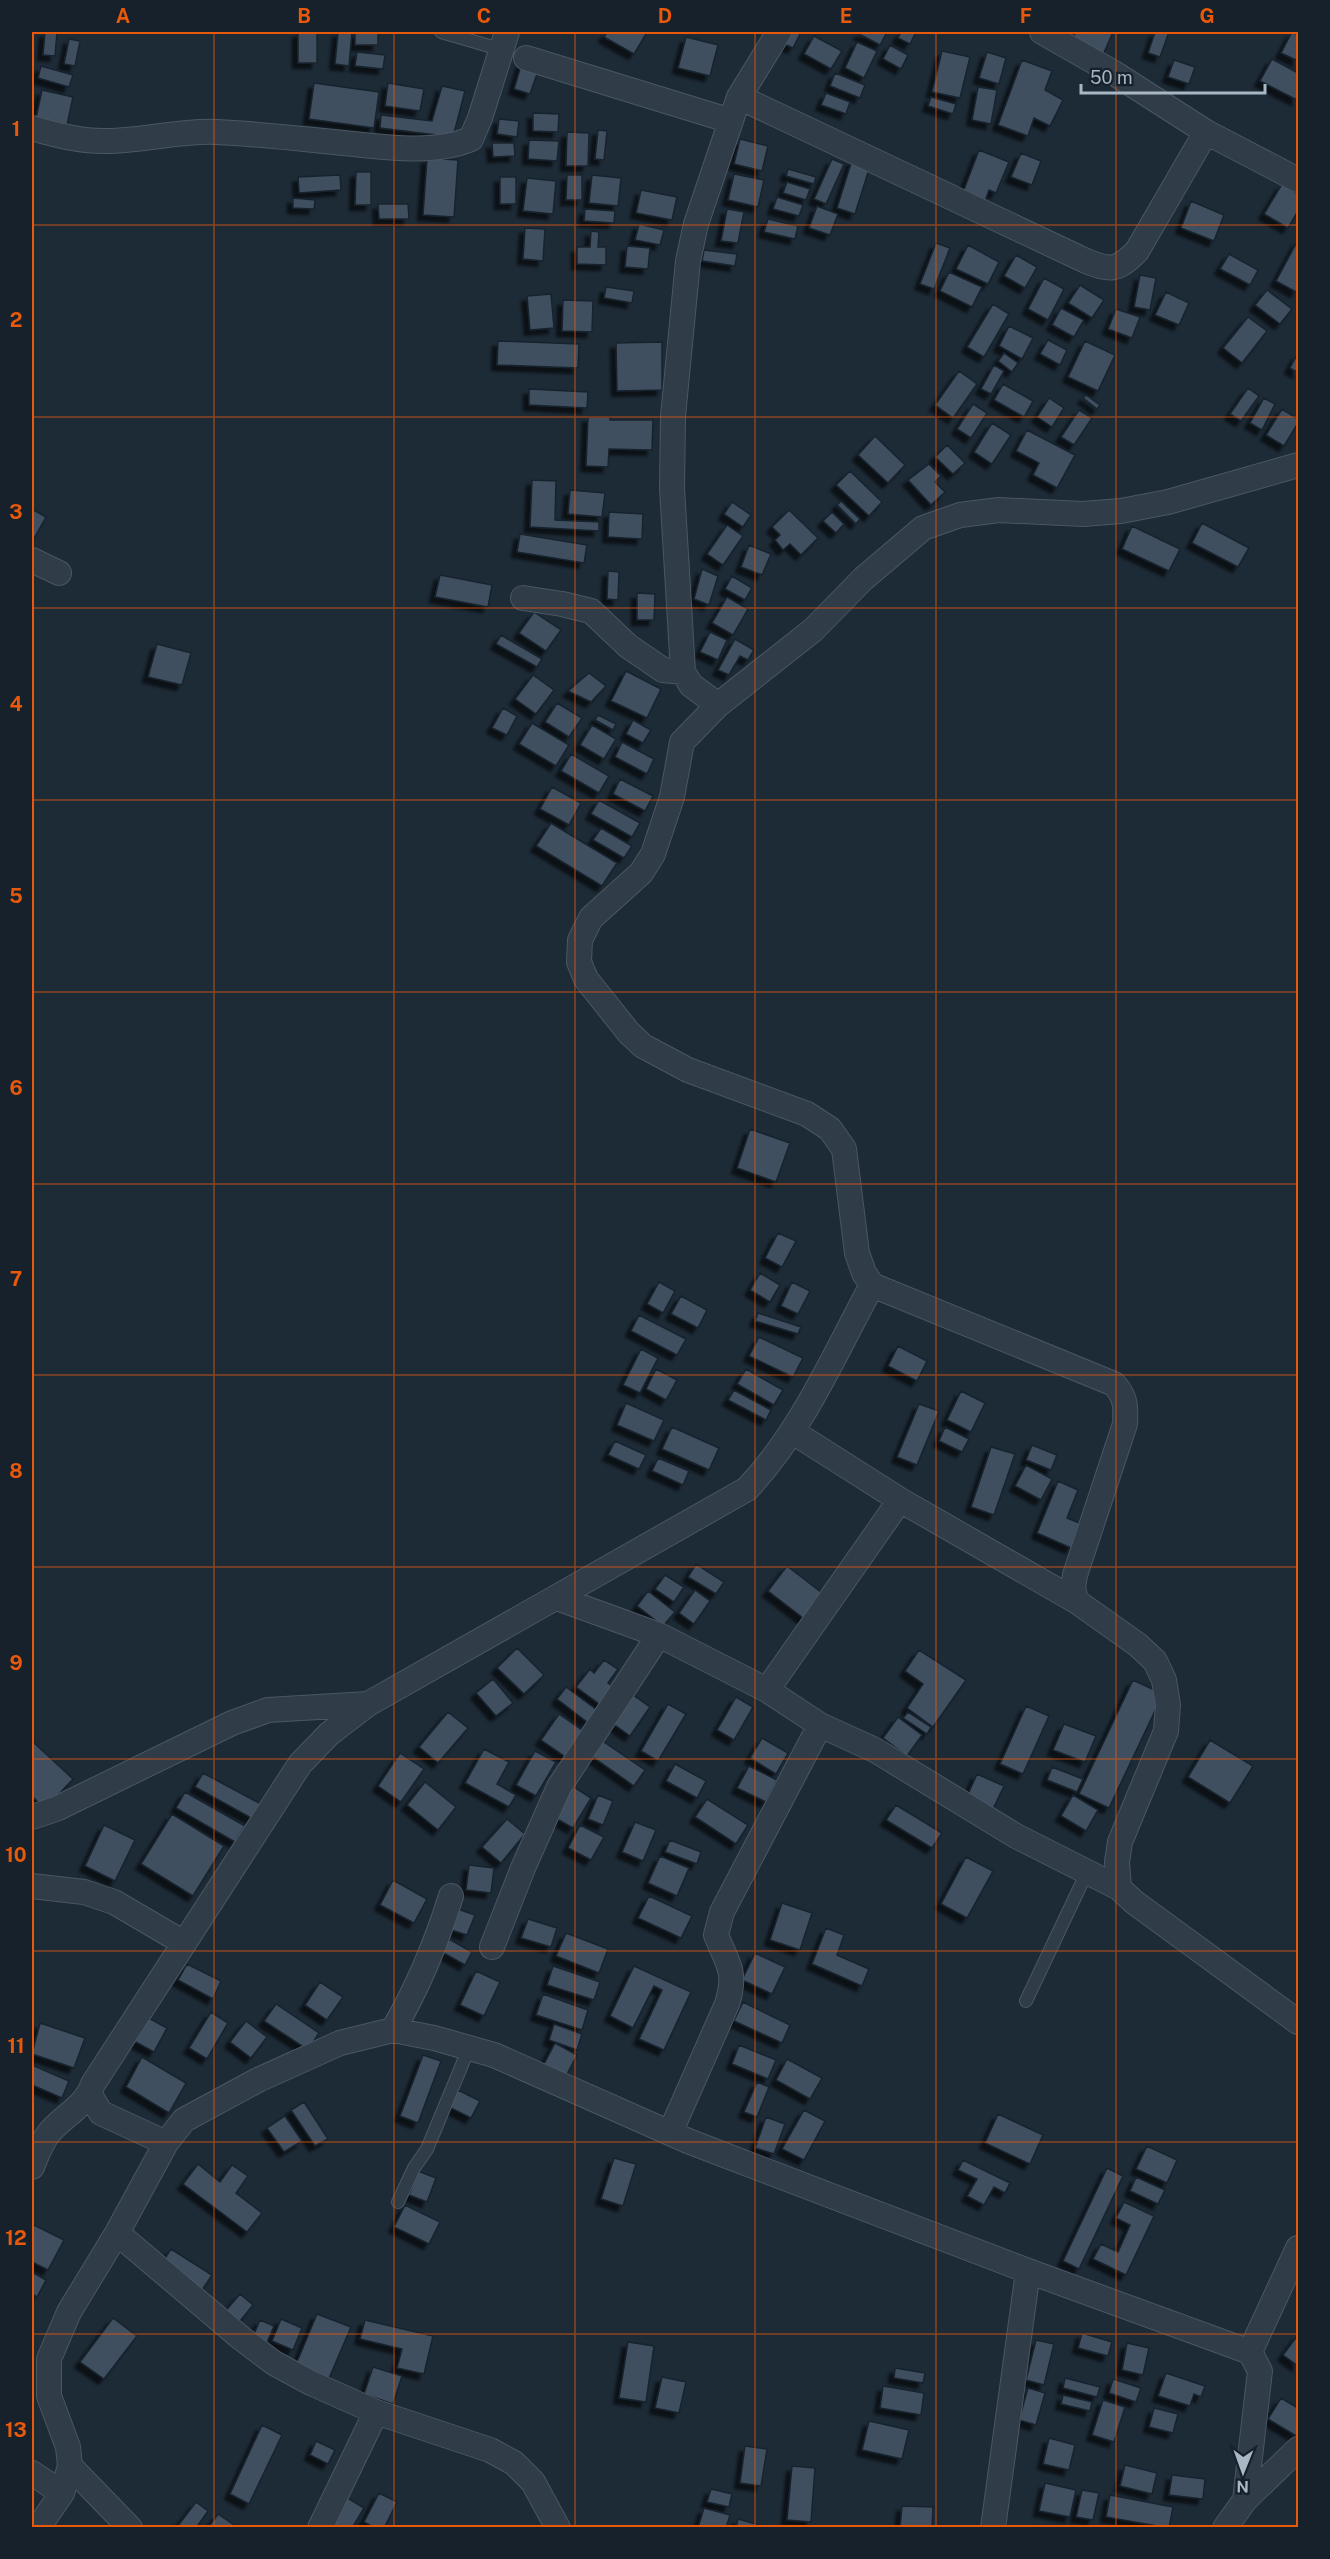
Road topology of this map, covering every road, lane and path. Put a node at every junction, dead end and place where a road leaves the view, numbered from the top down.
1 (441, 32) edge
2 (779, 32) edge
3 (1042, 32) edge
4 (505, 41) edge
5 (526, 58) dead end
6 (740, 97) junction
7 (731, 121) junction
8 (32, 128) edge
9 (1206, 132) junction
10 (1299, 180) edge
11 (1299, 465) edge
12 (32, 560) edge
13 (58, 573) dead end
14 (523, 598) dead end
15 (683, 672) junction
16 (718, 705) junction
17 (872, 1285) junction
18 (793, 1432) junction
19 (900, 1500) junction
20 (557, 1598) junction
21 (1076, 1601) junction
22 (659, 1635) junction
23 (767, 1690) junction
24 (368, 1704) junction
25 (820, 1725) junction
26 (32, 1817) edge
27 (1087, 1872) junction
28 (32, 1886) edge
29 (1119, 1888) junction
30 (451, 1896) dead end
31 (184, 1943) junction
32 (492, 1947) dead end
33 (1026, 2001) dead end
34 (1299, 2022) edge
35 (393, 2030) junction
36 (469, 2048) junction
37 (90, 2096) junction
38 (670, 2133) junction
39 (166, 2144) junction
40 (32, 2167) edge
41 (398, 2202) dead end
42 (117, 2233) junction
43 (1299, 2247) edge
44 (1028, 2271) junction
45 (1250, 2352) junction
46 (376, 2412) junction
47 (1299, 2449) edge
48 (70, 2466) junction
49 (32, 2473) edge
50 (62, 2493) junction
51 (1245, 2500) junction
52 (38, 2528) edge
53 (130, 2528) edge
54 (320, 2528) edge
55 (558, 2528) edge
56 (993, 2528) edge
57 (1226, 2528) edge

1 - 4 lane
2 - 6 street
3 - 9 street
4 - 8 street
5 - 7 street
6 - 7 street
6 - 9 street
7 - 15 street
9 - 10 street
11 - 16 street
12 - 13 street
14 - 15 street
15 - 16 street
16 - 17 street
17 - 18 street
17 - 21 street
18 - 19 street
18 - 20 street
19 - 21 street
19 - 23 street
20 - 22 street
20 - 24 street
21 - 29 street
22 - 23 street
22 - 32 street
23 - 25 street
24 - 26 street
24 - 31 street
25 - 27 street
25 - 38 street
27 - 29 street
27 - 33 lane
28 - 31 street
29 - 34 street
30 - 35 street
31 - 37 street
35 - 36 street
35 - 39 street
36 - 38 street
36 - 41 lane
37 - 39 street
37 - 40 street
38 - 44 street
39 - 42 street
42 - 46 street
42 - 48 street
43 - 45 street
44 - 45 street
44 - 56 street
45 - 51 street
46 - 54 street
46 - 55 street
47 - 51 street
48 - 50 street
48 - 53 street
49 - 50 street
50 - 52 street
51 - 57 street

